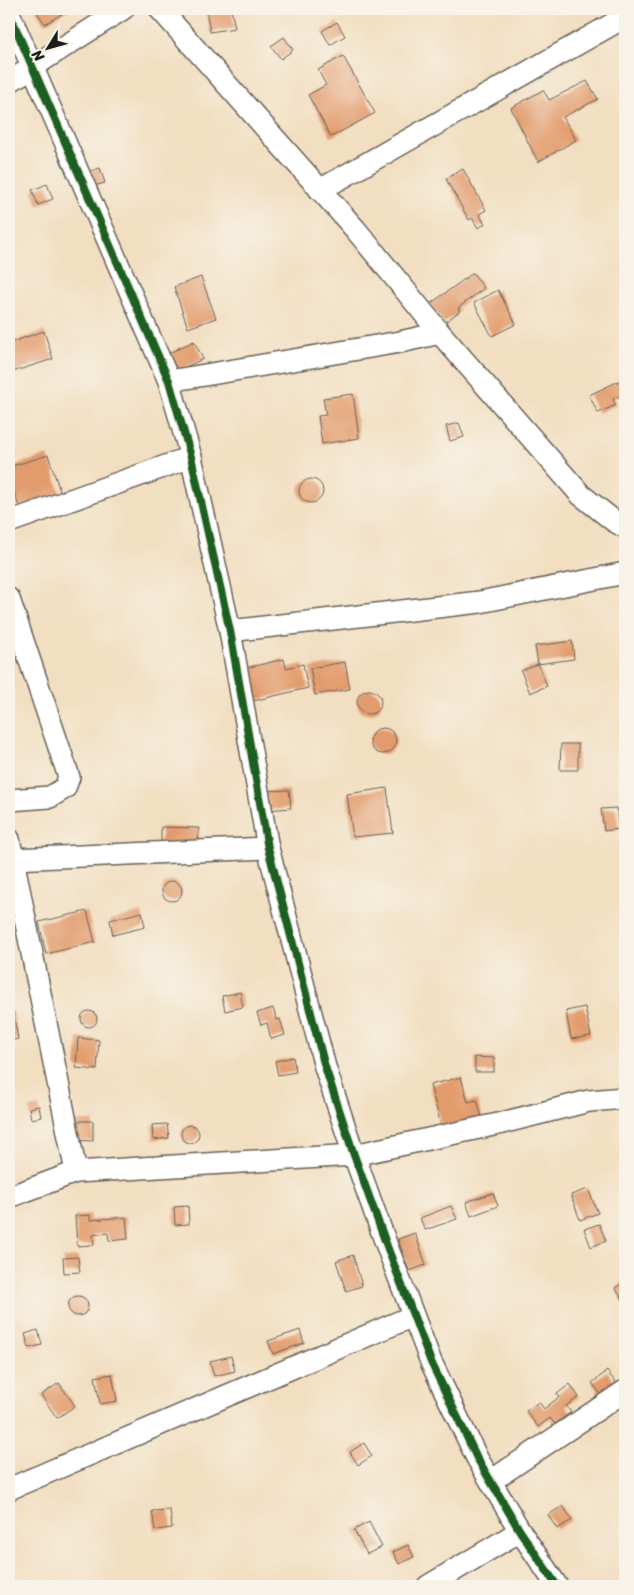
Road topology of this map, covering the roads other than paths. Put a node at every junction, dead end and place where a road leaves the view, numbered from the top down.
1 (123, 9) edge
2 (160, 9) edge
3 (9, 13) edge
4 (625, 17) edge
5 (33, 68) junction
6 (9, 82) edge
7 (320, 190) junction
8 (440, 333) junction
9 (169, 381) junction
10 (191, 457) junction
11 (9, 522) edge
12 (625, 528) edge
13 (625, 573) edge
14 (9, 599) edge
15 (230, 630) junction
16 (9, 800) edge
17 (268, 848) junction
18 (10, 849) edge
19 (625, 1098) edge
20 (354, 1155) junction
21 (76, 1172) junction
22 (9, 1197) edge
23 (413, 1316) junction
24 (625, 1392) edge
25 (491, 1481) junction
26 (9, 1488) edge
27 (520, 1530) junction
28 (428, 1586) edge
29 (556, 1586) edge

1 - 5 street
2 - 7 street
3 - 5 street
4 - 7 street
5 - 6 street
5 - 9 street
7 - 8 street
8 - 9 street
8 - 12 street
9 - 10 street
10 - 11 street
10 - 15 street
13 - 15 street
14 - 16 street
15 - 17 street
17 - 18 street
17 - 20 street
18 - 21 street
19 - 20 street
20 - 21 street
20 - 23 street
21 - 22 street
23 - 25 street
23 - 26 street
24 - 25 street
25 - 27 street
27 - 28 street
27 - 29 street

